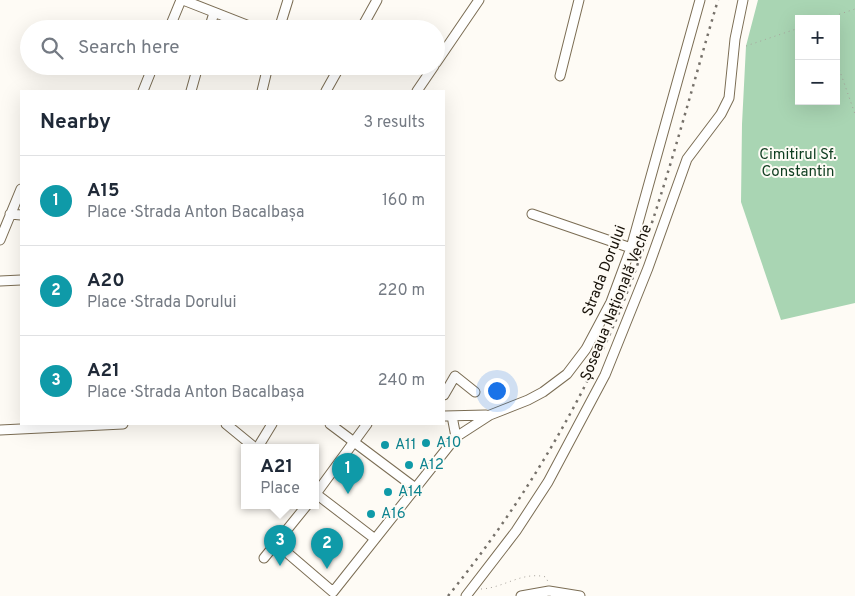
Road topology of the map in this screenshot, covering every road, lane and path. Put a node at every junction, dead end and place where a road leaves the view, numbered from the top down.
1 (182, 0) edge
2 (288, 0) edge
3 (377, 0) edge
4 (479, 0) edge
5 (579, 0) edge
6 (700, 0) edge
7 (743, 0) edge
8 (855, 9) edge
9 (214, 13) junction
10 (837, 15) edge
11 (173, 20) edge
12 (212, 20) edge
13 (233, 20) edge
14 (282, 20) edge
15 (366, 20) edge
16 (795, 29) edge
17 (746, 46) dead end
18 (445, 50) edge
19 (840, 71) edge
20 (149, 75) edge
21 (195, 75) edge
22 (266, 75) edge
23 (335, 75) edge
24 (428, 75) edge
25 (560, 76) dead end
26 (143, 90) edge
27 (191, 90) edge
28 (262, 90) edge
29 (327, 90) edge
30 (418, 90) edge
31 (855, 114) edge
32 (20, 191) edge
33 (10, 214) junction
34 (532, 214) dead end
35 (20, 216) edge
36 (0, 240) edge
37 (631, 248) junction
38 (20, 280) edge
39 (0, 281) edge
40 (475, 392) dead end
41 (445, 393) edge
42 (490, 415) junction
43 (448, 416) edge
44 (102, 425) edge
45 (227, 425) edge
46 (271, 425) edge
47 (331, 425) edge
48 (366, 425) edge
49 (0, 430) edge
50 (456, 437) junction
51 (354, 441) junction
52 (250, 444) edge
53 (260, 444) edge
54 (414, 487) junction
55 (319, 489) edge
56 (319, 497) edge
57 (304, 509) edge
58 (375, 539) junction
59 (277, 544) junction
60 (264, 558) dead end
61 (473, 587) junction
62 (549, 591) junction
63 (466, 596) edge
64 (521, 596) edge
65 (580, 596) edge

1 - 9 street
1 - 11 street
2 - 14 street
3 - 15 street
4 - 18 street
5 - 25 street
6 - 37 street, Strada Dorului
7 - 61 street, Șoseaua Națională Veche
8 - 10 path
9 - 12 street
9 - 13 street
16 - 17 path
19 - 31 path
20 - 26 street
21 - 27 street
22 - 28 street
23 - 29 street
24 - 30 street
32 - 33 street
33 - 35 street
33 - 36 street
34 - 37 street
37 - 42 street, Strada Dorului
38 - 39 street
40 - 41 street
42 - 43 street
42 - 50 street, Strada Dorului
43 - 50 street
44 - 49 street
45 - 52 street
46 - 53 street
47 - 51 street
48 - 51 street
50 - 54 street, Strada Dorului
51 - 54 street
51 - 55 street
54 - 58 street, Strada Dorului
56 - 58 street
57 - 59 street
58 - 59 street, Strada Dorului
59 - 60 street
61 - 62 path
61 - 63 street, Șoseaua Națională Veche
62 - 64 street
62 - 65 street

